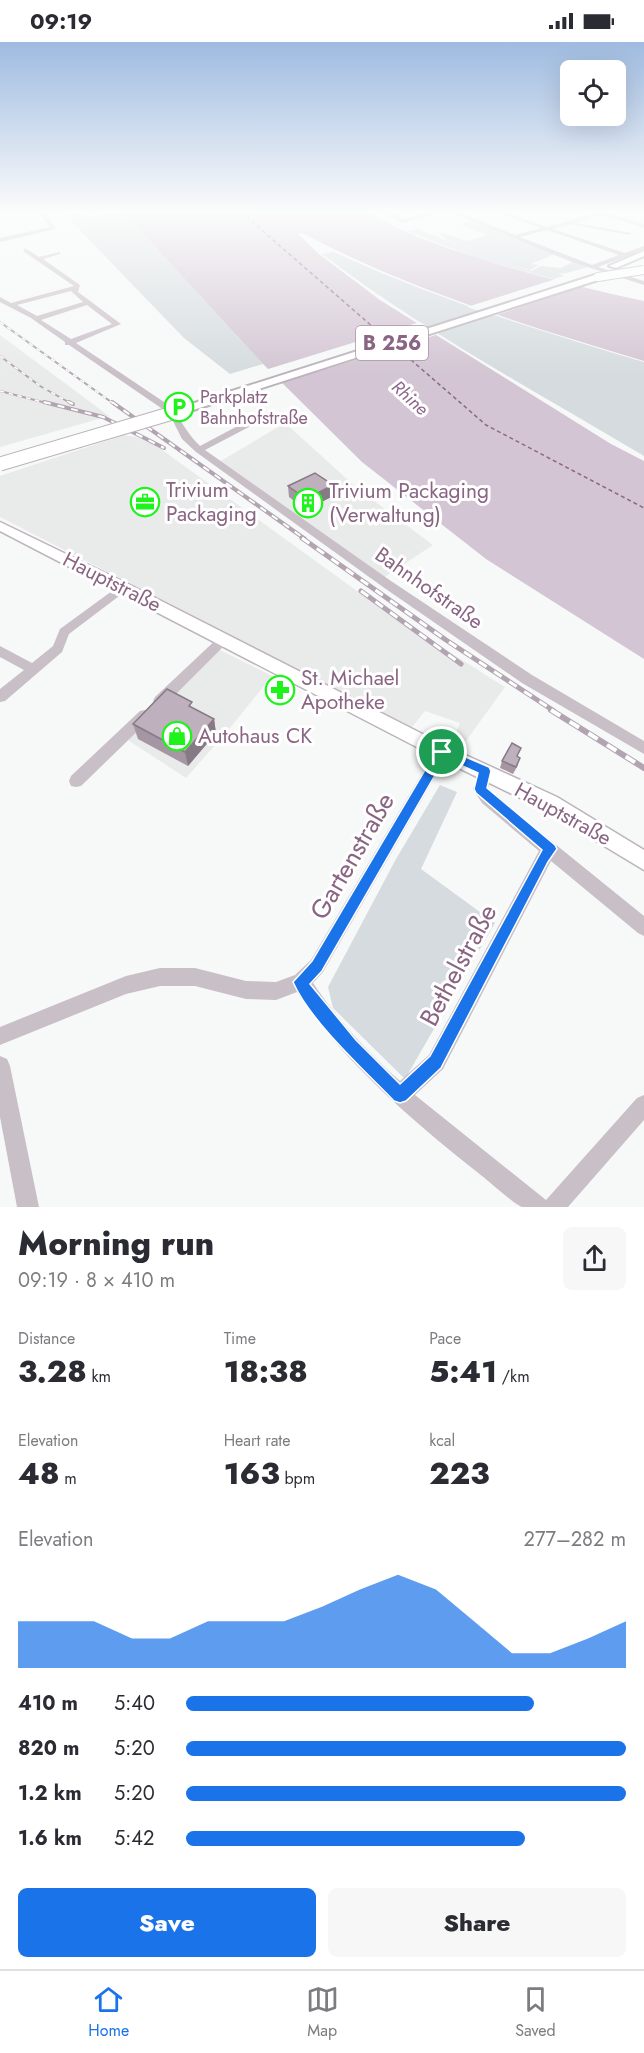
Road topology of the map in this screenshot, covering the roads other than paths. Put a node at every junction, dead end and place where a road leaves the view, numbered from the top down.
1 (48, 266) edge
2 (612, 266) edge
3 (631, 266) edge
4 (591, 267) edge
5 (644, 270) edge
6 (598, 277) junction
7 (644, 283) edge
8 (76, 289) junction
9 (0, 299) edge
10 (86, 303) junction
11 (10, 305) junction
12 (36, 319) junction
13 (68, 343) junction
14 (267, 414) dead end
15 (199, 450) junction
16 (0, 457) edge
17 (0, 464) edge
18 (2, 530) edge
19 (123, 587) junction
20 (224, 639) junction
21 (0, 651) edge
22 (33, 669) junction
23 (0, 697) edge
24 (644, 748) edge
25 (442, 752) junction
26 (485, 771) junction
27 (76, 781) dead end
28 (550, 849) junction
29 (644, 861) edge
30 (644, 927) edge
31 (301, 982) junction
32 (0, 1036) edge
33 (0, 1066) edge
34 (400, 1095) junction
35 (644, 1105) edge
36 (28, 1207) edge
37 (538, 1207) edge
38 (554, 1207) edge

1 - 8 street
2 - 16 highway, B 256
3 - 6 highway, B 256, bridge
4 - 7 street
5 - 6 highway, bridge
6 - 17 highway, B 256, bridge
8 - 10 street
8 - 11 street
9 - 11 street, Bahnhofstraße
10 - 12 street
10 - 13 street
11 - 12 street, Bahnhofstraße
12 - 13 street, Bahnhofstraße
13 - 15 street, Bahnhofstraße
14 - 15 street
15 - 24 street, Bahnhofstraße
18 - 19 main road, Hauptstraße
19 - 20 main road, Hauptstraße
19 - 22 street
20 - 25 main road, Hauptstraße
20 - 27 street
21 - 22 street
22 - 23 street
25 - 26 main road, Hauptstraße
25 - 31 street, Gartenstraße
26 - 28 street
26 - 29 main road, Hauptstraße
28 - 30 street
28 - 34 street, Bethelstraße
31 - 32 street
31 - 34 street
33 - 36 street
34 - 37 street
35 - 38 street

